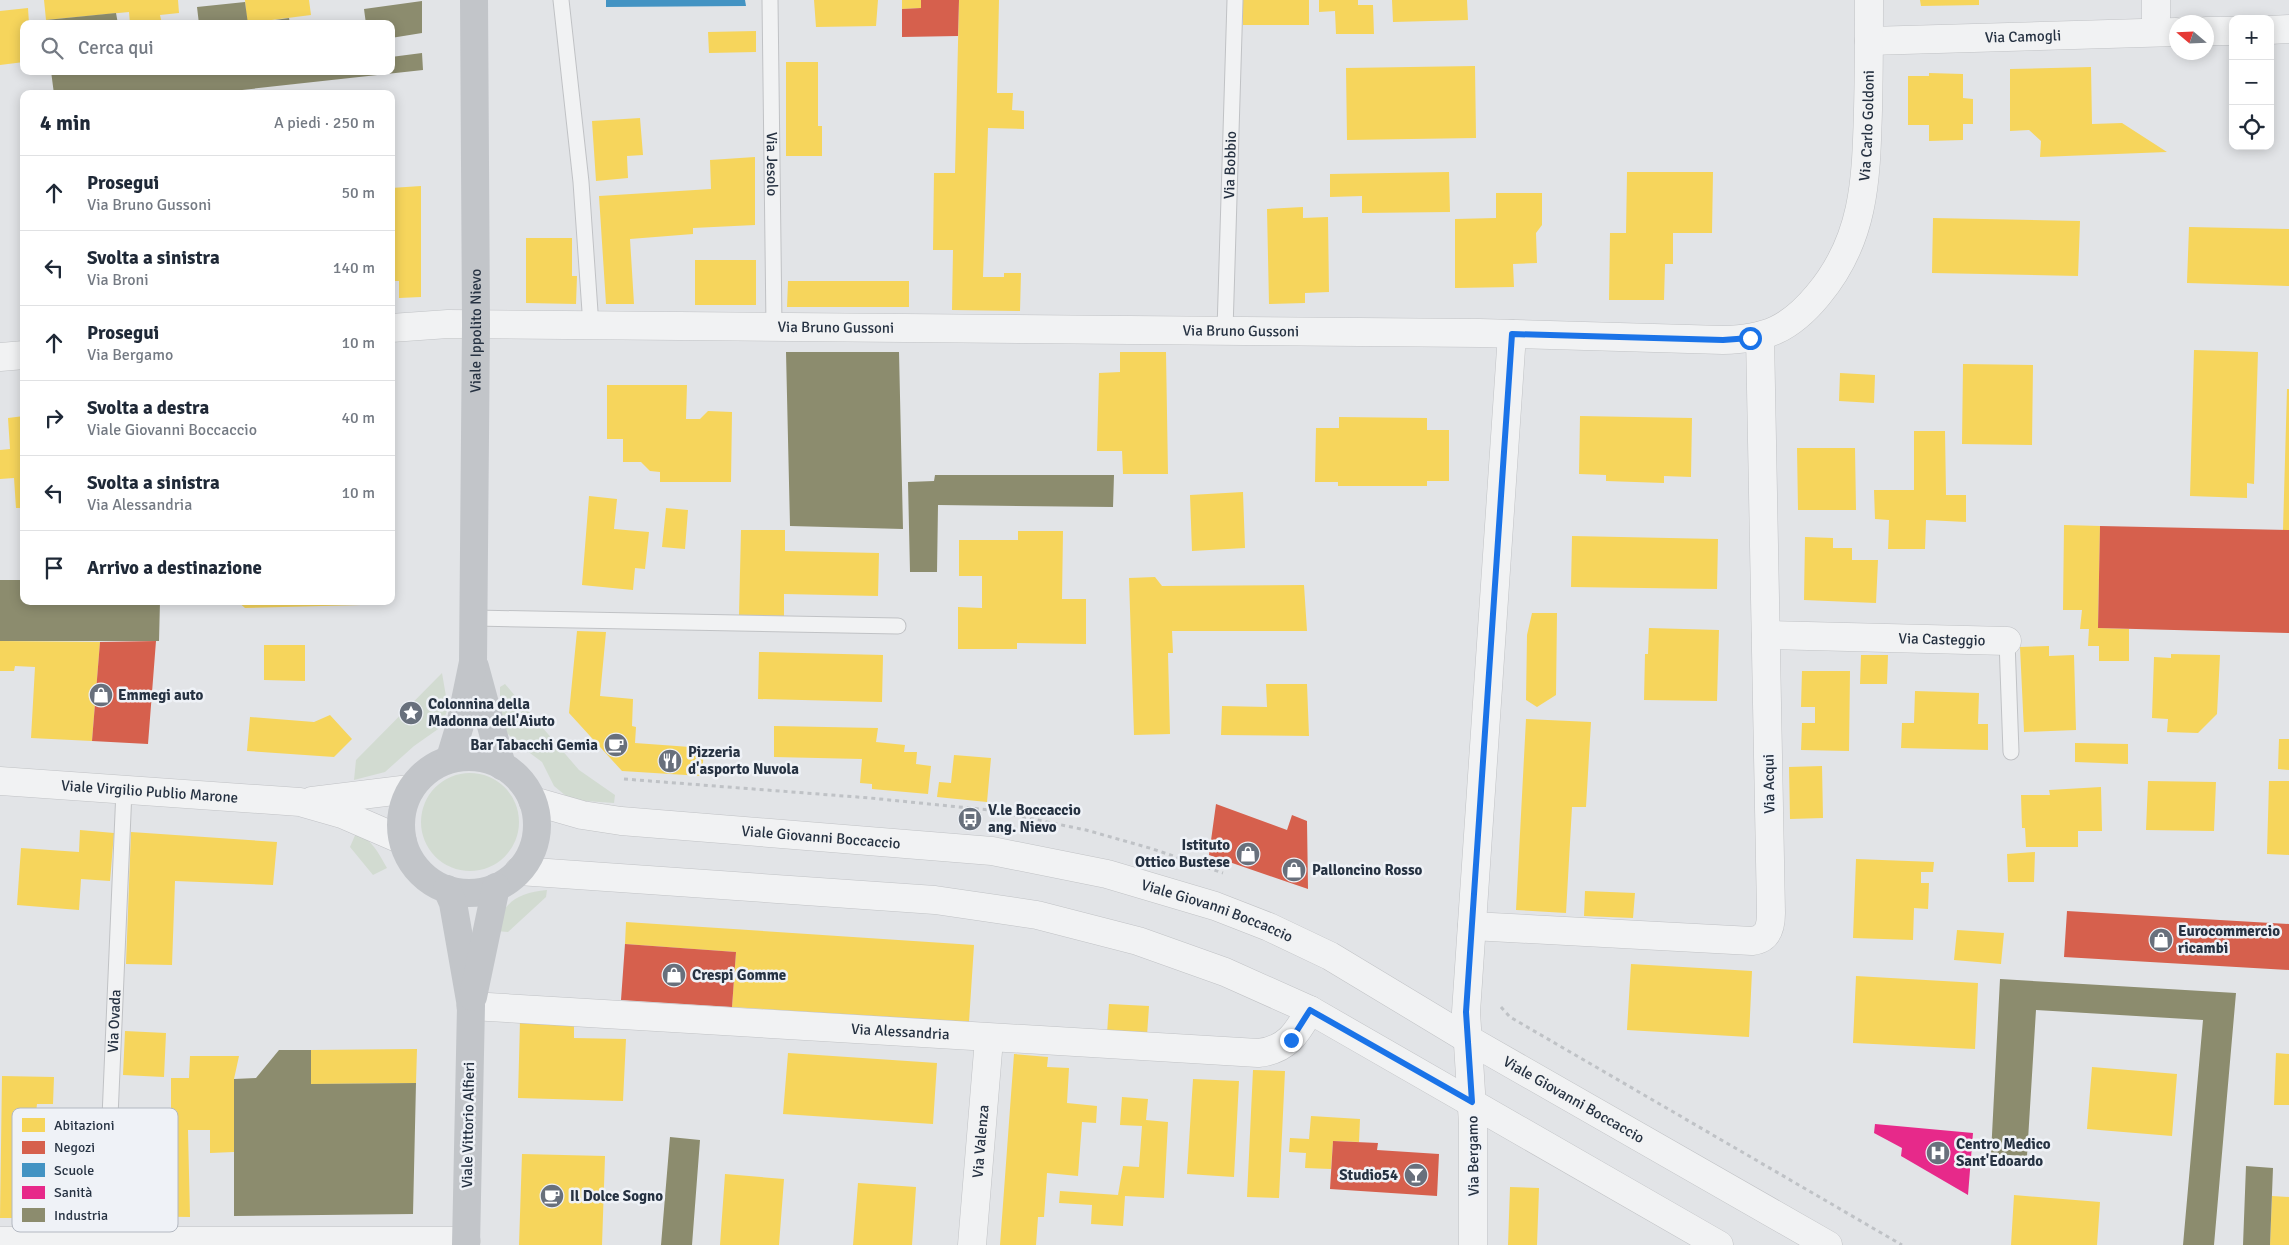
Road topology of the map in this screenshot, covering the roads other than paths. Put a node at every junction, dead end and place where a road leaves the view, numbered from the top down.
1 (474, 0) edge
2 (561, 0) edge
3 (770, 0) edge
4 (1235, 0) edge
5 (1869, 0) edge
6 (2156, 0) edge
7 (2274, 30) edge
8 (2289, 30) edge
9 (2214, 31) edge
10 (2229, 31) edge
11 (2166, 32) edge
12 (1869, 41) junction
13 (1848, 247) joint
14 (476, 325) junction
15 (591, 326) junction
16 (774, 327) junction
17 (395, 328) edge
18 (1225, 330) junction
19 (1512, 334) junction
20 (1760, 336) junction
21 (20, 355) edge
22 (0, 357) edge
23 (474, 618) junction
24 (898, 626) dead end
25 (1766, 635) junction
26 (2007, 641) joint
27 (473, 662) junction
28 (2011, 752) dead end
29 (450, 758) junction
30 (502, 766) junction
31 (0, 781) edge
32 (410, 789) junction
33 (124, 790) junction
34 (533, 801) junction
35 (300, 802) junction
36 (402, 840) junction
37 (519, 871) junction
38 (496, 887) junction
39 (447, 889) junction
40 (1472, 926) junction
41 (471, 1006) junction
42 (1310, 1010) junction
43 (989, 1038) junction
44 (1466, 1038) junction
45 (1472, 1102) junction
46 (110, 1108) edge
47 (178, 1231) edge
48 (75, 1232) edge
49 (0, 1241) edge
50 (466, 1243) edge
51 (972, 1245) edge
52 (1473, 1245) edge
53 (1718, 1245) edge
54 (1828, 1245) edge

1 - 14 main road, Viale Ippolito Nievo
2 - 15 lane
3 - 16 lane, Via Jesolo
4 - 18 lane, Via Bobbio
5 - 12 street, Via Carlo Goldoni
6 - 11 street
7 - 8 street
9 - 10 street
11 - 12 street, Via Camogli
12 - 13 street, Via Carlo Goldoni
13 - 20 street, Via Bruno Gussoni
14 - 15 street, Via Bruno Gussoni
14 - 17 street, Via Bruno Gussoni
14 - 23 main road, Viale Ippolito Nievo
15 - 16 street, Via Bruno Gussoni
16 - 18 street, Via Bruno Gussoni
18 - 19 street, Via Bruno Gussoni
19 - 20 street, Via Bruno Gussoni
19 - 40 street, Via Bergamo
20 - 25 street, Via Acqui
21 - 22 street
23 - 24 lane
23 - 27 main road, Viale Ippolito Nievo
25 - 26 street, Via Casteggio
25 - 40 street, Via Acqui
26 - 28 lane, Via Casteggio
27 - 29 main road, Viale Ippolito Nievo
27 - 30 main road, Viale Ippolito Nievo
29 - 30 main road
29 - 32 main road
30 - 34 main road
31 - 33 street, Viale Virgilio Publio Marone
32 - 35 street, Viale Virgilio Publio Marone
32 - 36 main road
33 - 35 street, Viale Virgilio Publio Marone
33 - 46 lane, Via Ovada
34 - 37 main road
34 - 44 street, Viale Giovanni Boccaccio
35 - 36 street, Viale Virgilio Publio Marone
36 - 39 main road
37 - 38 main road
37 - 42 street
38 - 39 main road
38 - 41 main road, Viale Vittorio Alfieri
39 - 41 main road, Viale Vittorio Alfieri
40 - 44 street, Via Bergamo
41 - 43 street, Via Alessandria
41 - 50 main road, Viale Vittorio Alfieri
42 - 43 street, Via Alessandria
42 - 45 street
43 - 51 street, Via Valenza
44 - 45 street, Via Bergamo
44 - 54 street, Viale Giovanni Boccaccio
45 - 52 street, Via Bergamo
45 - 53 street
47 - 50 street
48 - 49 street

